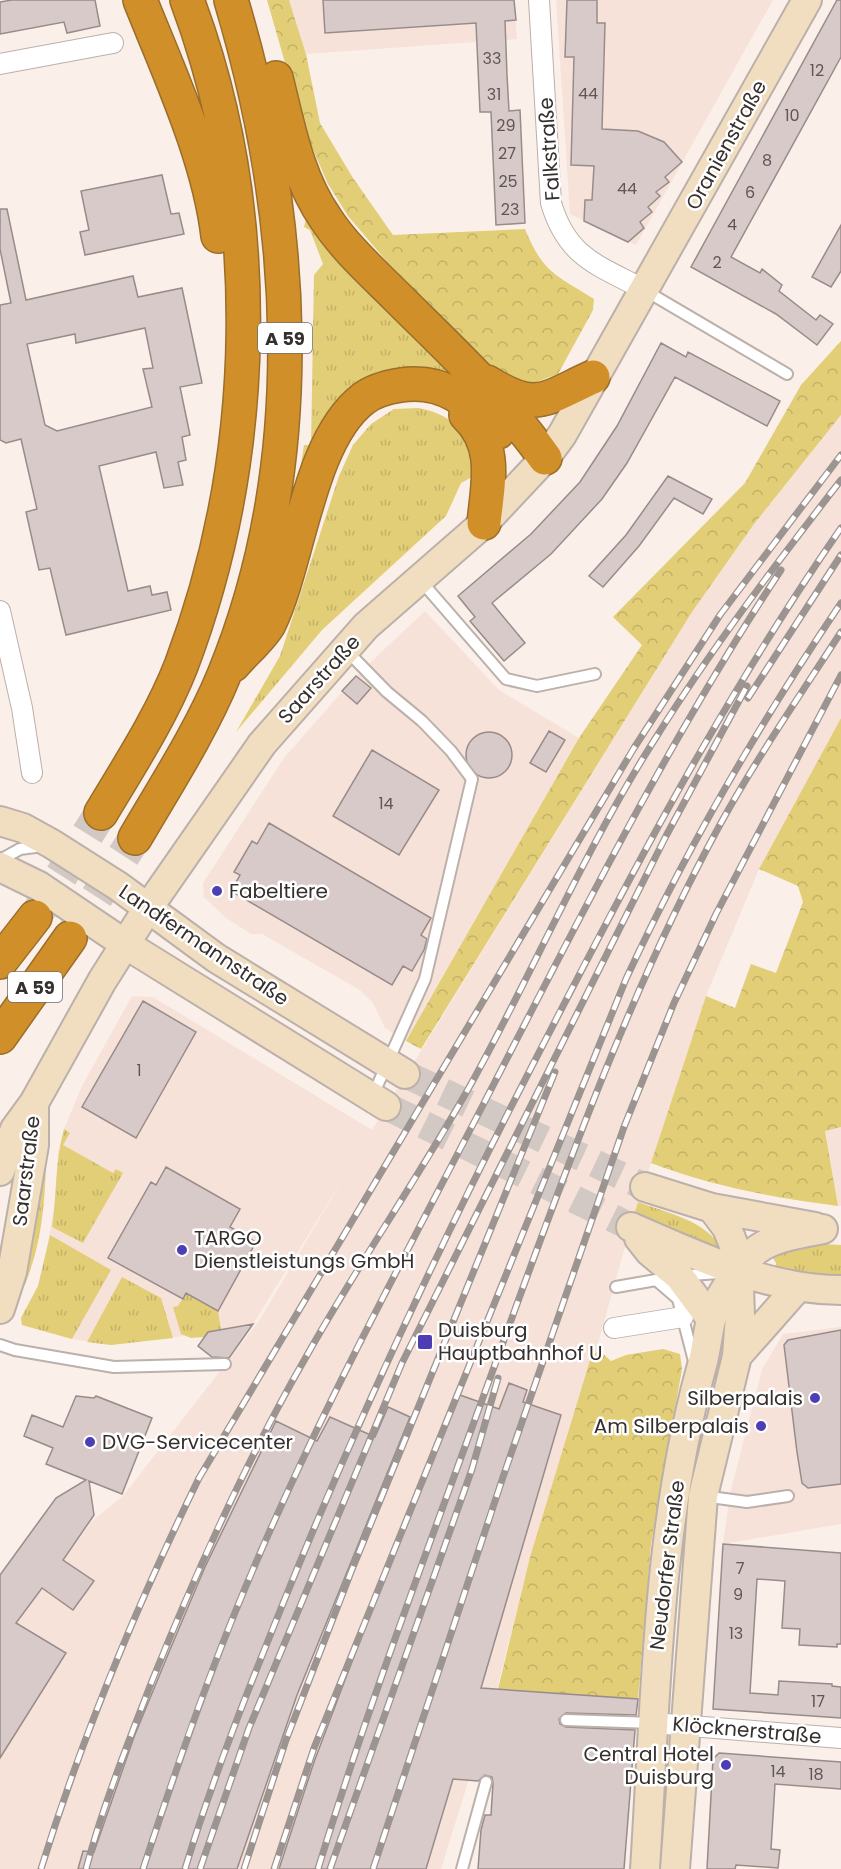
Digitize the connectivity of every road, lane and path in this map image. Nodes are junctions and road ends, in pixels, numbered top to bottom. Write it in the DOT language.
graph roads {
  1 [pos="140,0"];
  2 [pos="187,0"];
  3 [pos="231,0"];
  4 [pos="240,0"];
  5 [pos="539,0"];
  6 [pos="807,0"];
  7 [pos="113,43"];
  8 [pos="0,64"];
  9 [pos="643,289"];
  10 [pos="242,373"];
  11 [pos="473,373"];
  12 [pos="787,374"];
  13 [pos="593,377"];
  14 [pos="415,385"];
  15 [pos="545,458"];
  16 [pos="484,523"];
  17 [pos="419,578"];
  18 [pos="0,611"];
  19 [pos="345,649"];
  20 [pos="595,674"];
  21 [pos="224,675"];
  22 [pos="32,773"];
  23 [pos="101,813"];
  24 [pos="0,821"];
  25 [pos="135,838"];
  26 [pos="52,844"];
  27 [pos="0,860"];
  28 [pos="0,867"];
  29 [pos="148,909"];
  30 [pos="35,917"];
  31 [pos="70,938"];
  32 [pos="125,944"];
  33 [pos="0,962"];
  34 [pos="0,1037"];
  35 [pos="396,1069"];
  36 [pos="379,1102"];
  37 [pos="34,1103"];
  38 [pos="0,1171"];
  39 [pos="645,1187"];
  40 [pos="712,1208"];
  41 [pos="832,1229"];
  42 [pos="739,1272"];
  43 [pos="668,1278"];
  44 [pos="616,1287"];
  45 [pos="798,1287"];
  46 [pos="841,1290"];
  47 [pos="0,1309"];
  48 [pos="697,1318"];
  49 [pos="614,1328"];
  50 [pos="0,1345"];
  51 [pos="737,1356"];
  52 [pos="225,1364"];
  53 [pos="703,1496"];
  54 [pos="788,1496"];
  55 [pos="566,1720"];
  56 [pos="653,1723"];
  57 [pos="685,1725"];
  58 [pos="841,1738"];
  59 [pos="486,1782"];
  60 [pos="462,1869"];
  61 [pos="645,1869"];
  62 [pos="675,1869"];
  1 -- 10 [label="highway"];
  2 -- 10 [label="highway, A 59"];
  3 -- 21 [label="highway, A 59"];
  4 -- 11 [label="highway"];
  5 -- 9 [label="street, Falkstraße"];
  6 -- 9 [label="main road, Oranienstraße"];
  7 -- 8 [label="street"];
  9 -- 12 [label="lane"];
  9 -- 13 [label="main road, Saarstraße"];
  10 -- 23 [label="highway, A 59"];
  11 -- 13 [label="highway"];
  11 -- 15 [label="highway"];
  13 -- 15 [label="main road, Saarstraße"];
  14 -- 15 [label="highway"];
  14 -- 16 [label="highway"];
  14 -- 21 [label="highway"];
  15 -- 16 [label="main road, Saarstraße"];
  16 -- 17 [label="main road, Saarstraße"];
  17 -- 19 [label="main road, Saarstraße"];
  17 -- 20 [label="lane"];
  18 -- 22 [label="street"];
  19 -- 29 [label="main road, Saarstraße"];
  19 -- 35 [label="lane"];
  21 -- 25 [label="highway, A 59"];
  24 -- 26 [label="main road, Landfermannstraße"];
  26 -- 27 [label="lane"];
  26 -- 29 [label="main road, Landfermannstraße"];
  28 -- 32 [label="main road, Landfermannstraße"];
  29 -- 32 [label="main road, Saarstraße"];
  29 -- 35 [label="main road, Landfermannstraße"];
  30 -- 33 [label="highway, A 59"];
  31 -- 34 [label="highway, A 59"];
  32 -- 36 [label="main road, Landfermannstraße"];
  32 -- 37 [label="main road, Saarstraße"];
  35 -- 36 [label="lane"];
  37 -- 38 [label="main road, Saarstraße"];
  37 -- 47 [label="main road, Saarstraße"];
  39 -- 40 [label="main road"];
  40 -- 41 [label="main road"];
  40 -- 42 [label="main road"];
  41 -- 42 [label="main road, Neudorfer Straße"];
  42 -- 43 [label="lane"];
  42 -- 43 [label="main road"];
  42 -- 45 [label="main road"];
  42 -- 48 [label="main road, Neudorfer Straße"];
  42 -- 51 [label="main road, Neudorfer Straße"];
  43 -- 44 [label="lane"];
  43 -- 48 [label="main road"];
  45 -- 46 [label="main road"];
  45 -- 51 [label="main road, Neudorfer Straße"];
  48 -- 49 [label="street"];
  48 -- 56 [label="main road, Neudorfer Straße"];
  50 -- 52 [label="lane"];
  51 -- 53 [label="main road, Neudorfer Straße"];
  53 -- 54 [label="lane"];
  53 -- 57 [label="main road, Neudorfer Straße"];
  55 -- 56 [label="lane"];
  56 -- 57 [label="street, Klöcknerstraße"];
  56 -- 61 [label="main road, Neudorfer Straße"];
  57 -- 58 [label="street, Klöcknerstraße"];
  57 -- 62 [label="main road, Neudorfer Straße"];
  59 -- 60 [label="lane"];
}
